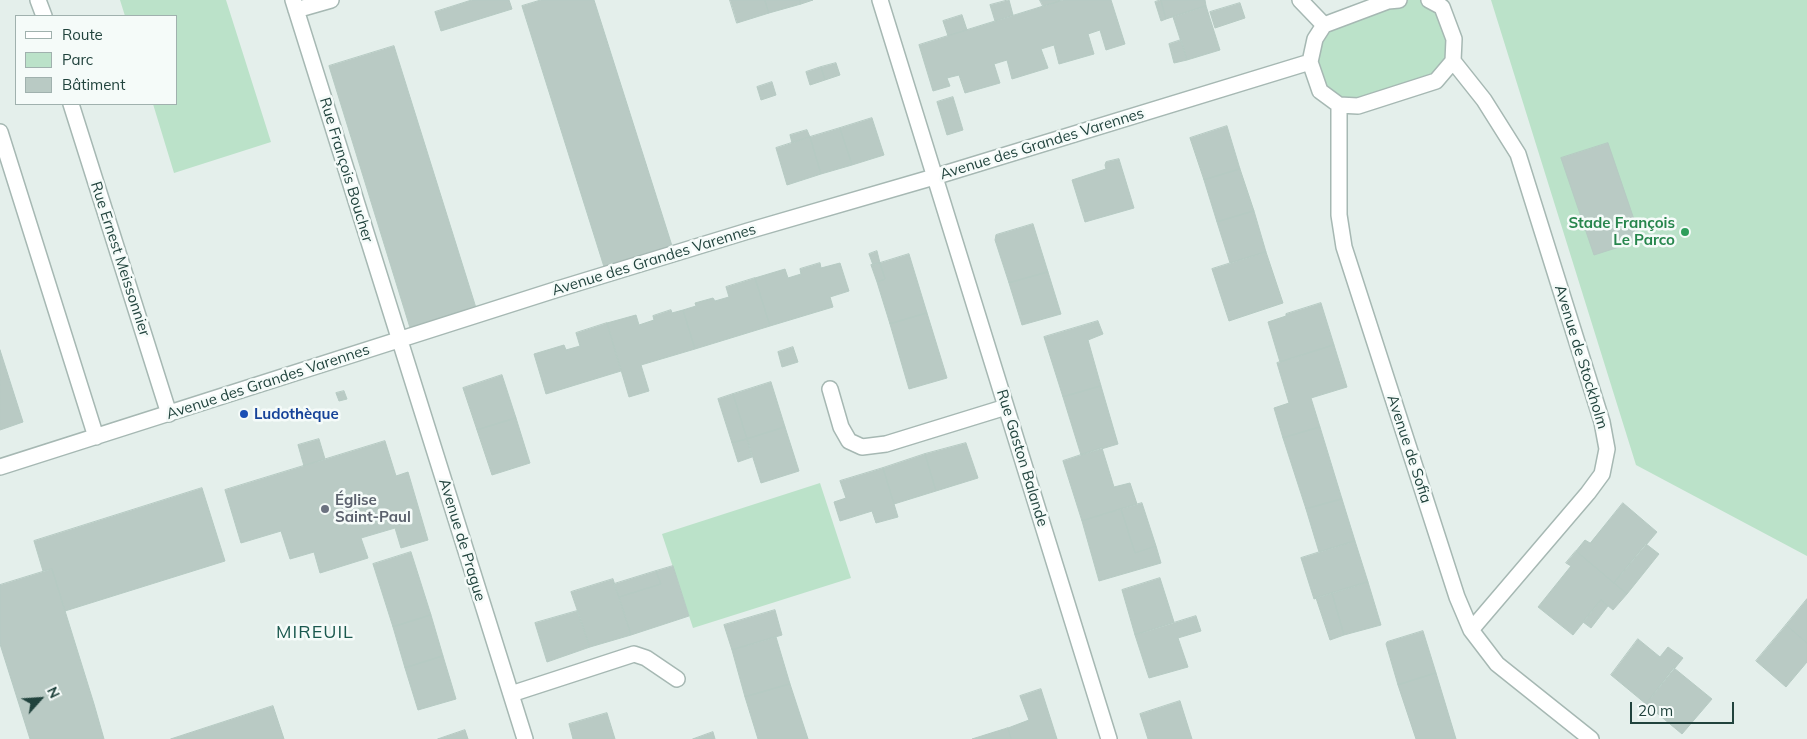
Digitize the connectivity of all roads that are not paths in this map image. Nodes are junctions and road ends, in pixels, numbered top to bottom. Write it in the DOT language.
graph roads {
  1 [pos="38,0"];
  2 [pos="331,0"];
  3 [pos="880,0"];
  4 [pos="1300,0"];
  5 [pos="1392,0"];
  6 [pos="1437,2"];
  7 [pos="295,5"];
  8 [pos="44,15"];
  9 [pos="1324,25"];
  10 [pos="1453,61"];
  11 [pos="1310,62"];
  12 [pos="1339,104"];
  13 [pos="72,105"];
  14 [pos="0,132"];
  15 [pos="934,177"];
  16 [pos="400,340"];
  17 [pos="830,389"];
  18 [pos="1006,407"];
  19 [pos="169,414"];
  20 [pos="96,437"];
  21 [pos="0,467"];
  22 [pos="1471,630"];
  23 [pos="677,679"];
  24 [pos="511,694"];
  25 [pos="525,739"];
  26 [pos="1110,739"];
  27 [pos="1591,739"];
  1 -- 8 [label="street"];
  2 -- 7 [label="street"];
  3 -- 15 [label="street, Rue Gaston Balande"];
  4 -- 9 [label="street"];
  5 -- 9 [label="street"];
  6 -- 10 [label="street"];
  7 -- 16 [label="street, Rue François Boucher"];
  9 -- 11 [label="street"];
  10 -- 12 [label="street"];
  10 -- 22 [label="street, Avenue de Stockholm"];
  11 -- 12 [label="street"];
  11 -- 15 [label="street, Avenue des Grandes Varennes"];
  12 -- 22 [label="street, Avenue de Sofia"];
  13 -- 19 [label="street, Rue Ernest Meissonnier"];
  14 -- 20 [label="street"];
  15 -- 16 [label="street, Avenue des Grandes Varennes"];
  15 -- 18 [label="street, Rue Gaston Balande"];
  16 -- 19 [label="street, Avenue des Grandes Varennes"];
  16 -- 24 [label="street, Avenue de Prague"];
  17 -- 18 [label="street"];
  18 -- 26 [label="street, Rue Gaston Balande"];
  19 -- 20 [label="street, Avenue des Grandes Varennes"];
  20 -- 21 [label="street, Avenue des Grandes Varennes"];
  22 -- 27 [label="street, Avenue de Sofia"];
  23 -- 24 [label="street"];
  24 -- 25 [label="street, Avenue de Prague"];
}
